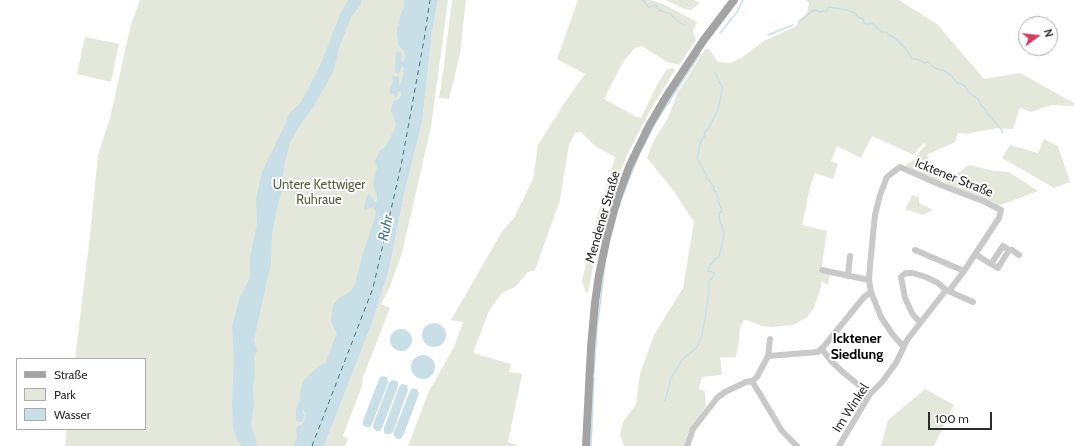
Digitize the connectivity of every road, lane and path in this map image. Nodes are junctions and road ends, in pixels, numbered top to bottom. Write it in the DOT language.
graph roads {
  1 [pos="734,0"];
  2 [pos="1001,210"];
  3 [pos="915,250"];
  4 [pos="975,254"];
  5 [pos="1020,255"];
  6 [pos="850,256"];
  7 [pos="822,270"];
  8 [pos="964,271"];
  9 [pos="848,276"];
  10 [pos="869,280"];
  11 [pos="948,290"];
  12 [pos="871,292"];
  13 [pos="971,299"];
  14 [pos="920,322"];
  15 [pos="770,339"];
  16 [pos="903,346"];
  17 [pos="822,349"];
  18 [pos="768,356"];
  19 [pos="752,381"];
  20 [pos="870,394"];
  21 [pos="586,446"];
  22 [pos="687,446"];
  23 [pos="797,446"];
  24 [pos="839,446"];
  1 -- 21 [label="main road, Mendener Straße"];
  2 -- 4 [label="street, Im Winkel"];
  2 -- 10 [label="street, Icktener Straße"];
  3 -- 8 [label="street"];
  4 -- 5 [label="street"];
  4 -- 8 [label="street, Im Winkel"];
  6 -- 9 [label="street"];
  7 -- 9 [label="street"];
  8 -- 11 [label="street, Im Winkel"];
  9 -- 10 [label="street"];
  10 -- 12 [label="street, Icktener Straße"];
  11 -- 13 [label="street"];
  11 -- 14 [label="street, Im Winkel"];
  11 -- 14 [label="street"];
  12 -- 16 [label="street, Icktener Straße"];
  12 -- 17 [label="street"];
  14 -- 16 [label="street, Im Winkel"];
  15 -- 18 [label="street"];
  16 -- 20 [label="street, Im Winkel"];
  17 -- 18 [label="street"];
  17 -- 20 [label="street"];
  18 -- 19 [label="street"];
  19 -- 22 [label="street"];
  19 -- 23 [label="street"];
  20 -- 24 [label="street, Im Winkel"];
}
